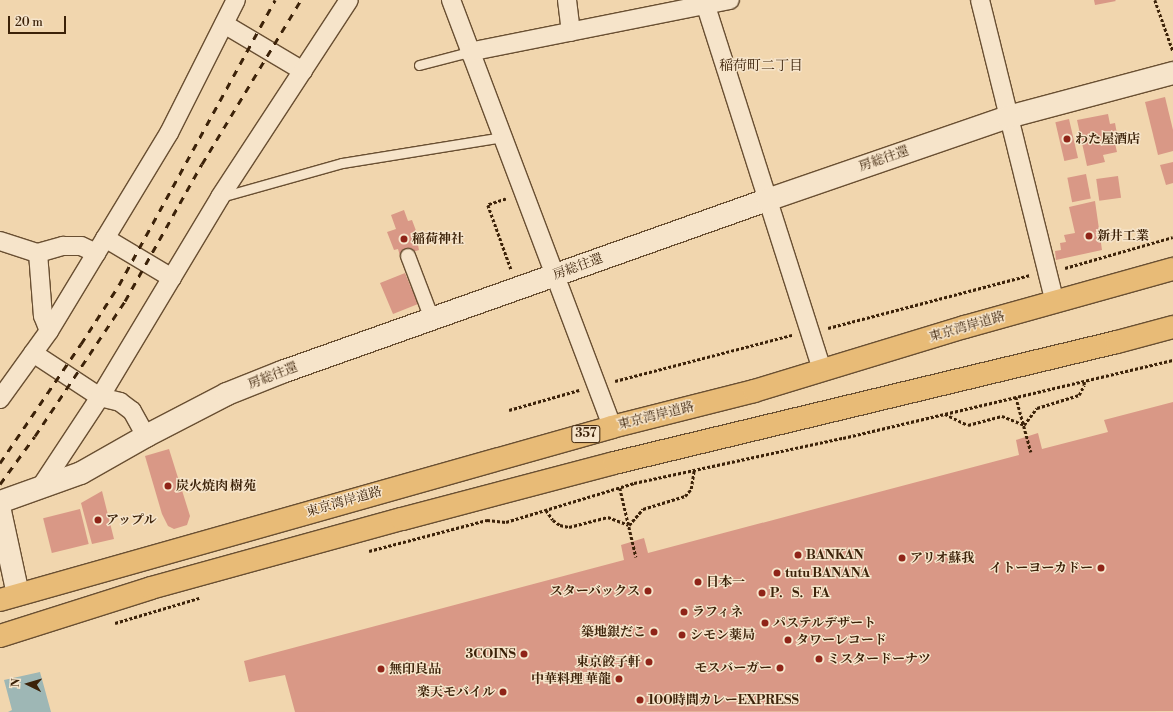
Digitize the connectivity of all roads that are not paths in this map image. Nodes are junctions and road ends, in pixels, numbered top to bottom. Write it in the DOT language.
graph roads {
  1 [pos="236,0"];
  2 [pos="349,0"];
  3 [pos="451,0"];
  4 [pos="567,0"];
  5 [pos="730,0"];
  6 [pos="980,0"];
  7 [pos="704,3"];
  8 [pos="224,24"];
  9 [pos="571,32"];
  10 [pos="469,52"];
  11 [pos="419,65"];
  12 [pos="303,71"];
  13 [pos="1173,73"];
  14 [pos="1008,117"];
  15 [pos="502,137"];
  16 [pos="220,197"];
  17 [pos="767,200"];
  18 [pos="105,238"];
  19 [pos="0,241"];
  20 [pos="38,253"];
  21 [pos="96,253"];
  22 [pos="408,256"];
  23 [pos="1173,269"];
  24 [pos="555,276"];
  25 [pos="172,278"];
  26 [pos="1055,302"];
  27 [pos="432,319"];
  28 [pos="1173,327"];
  29 [pos="49,331"];
  30 [pos="33,353"];
  31 [pos="822,370"];
  32 [pos="100,396"];
  33 [pos="0,400"];
  34 [pos="612,427"];
  35 [pos="146,436"];
  36 [pos="40,488"];
  37 [pos="0,502"];
  38 [pos="0,511"];
  39 [pos="9,597"];
  40 [pos="0,636"];
  1 -- 8 [label="street"];
  2 -- 12 [label="street"];
  3 -- 10 [label="street"];
  4 -- 9 [label="street"];
  5 -- 7 [label="street"];
  6 -- 14 [label="street"];
  7 -- 9 [label="street"];
  7 -- 17 [label="street"];
  8 -- 12 [label="street"];
  8 -- 18 [label="street"];
  9 -- 10 [label="street"];
  10 -- 11 [label="lane"];
  10 -- 15 [label="street"];
  12 -- 16 [label="street"];
  13 -- 14 [label="street, 房総往還"];
  14 -- 17 [label="street, 房総往還"];
  14 -- 26 [label="street"];
  15 -- 16 [label="lane"];
  15 -- 24 [label="street"];
  16 -- 25 [label="street"];
  17 -- 24 [label="street, 房総往還"];
  17 -- 31 [label="street"];
  18 -- 21 [label="street"];
  18 -- 25 [label="street"];
  19 -- 20 [label="street"];
  20 -- 21 [label="street"];
  20 -- 29 [label="street"];
  21 -- 29 [label="street"];
  22 -- 27 [label="street"];
  23 -- 26 [label="highway, 東京湾岸道路 / 357"];
  24 -- 27 [label="street, 房総往還"];
  24 -- 34 [label="street"];
  25 -- 32 [label="street"];
  26 -- 31 [label="highway, 東京湾岸道路 / 357"];
  27 -- 35 [label="street, 房総往還"];
  28 -- 40 [label="highway"];
  29 -- 30 [label="street"];
  30 -- 32 [label="street"];
  30 -- 33 [label="street"];
  31 -- 34 [label="highway, 東京湾岸道路 / 357"];
  32 -- 35 [label="street"];
  32 -- 36 [label="street"];
  34 -- 39 [label="highway, 東京湾岸道路 / 357"];
  35 -- 36 [label="street, 房総往還"];
  36 -- 37 [label="street, 房総往還"];
  38 -- 39 [label="street"];
}
